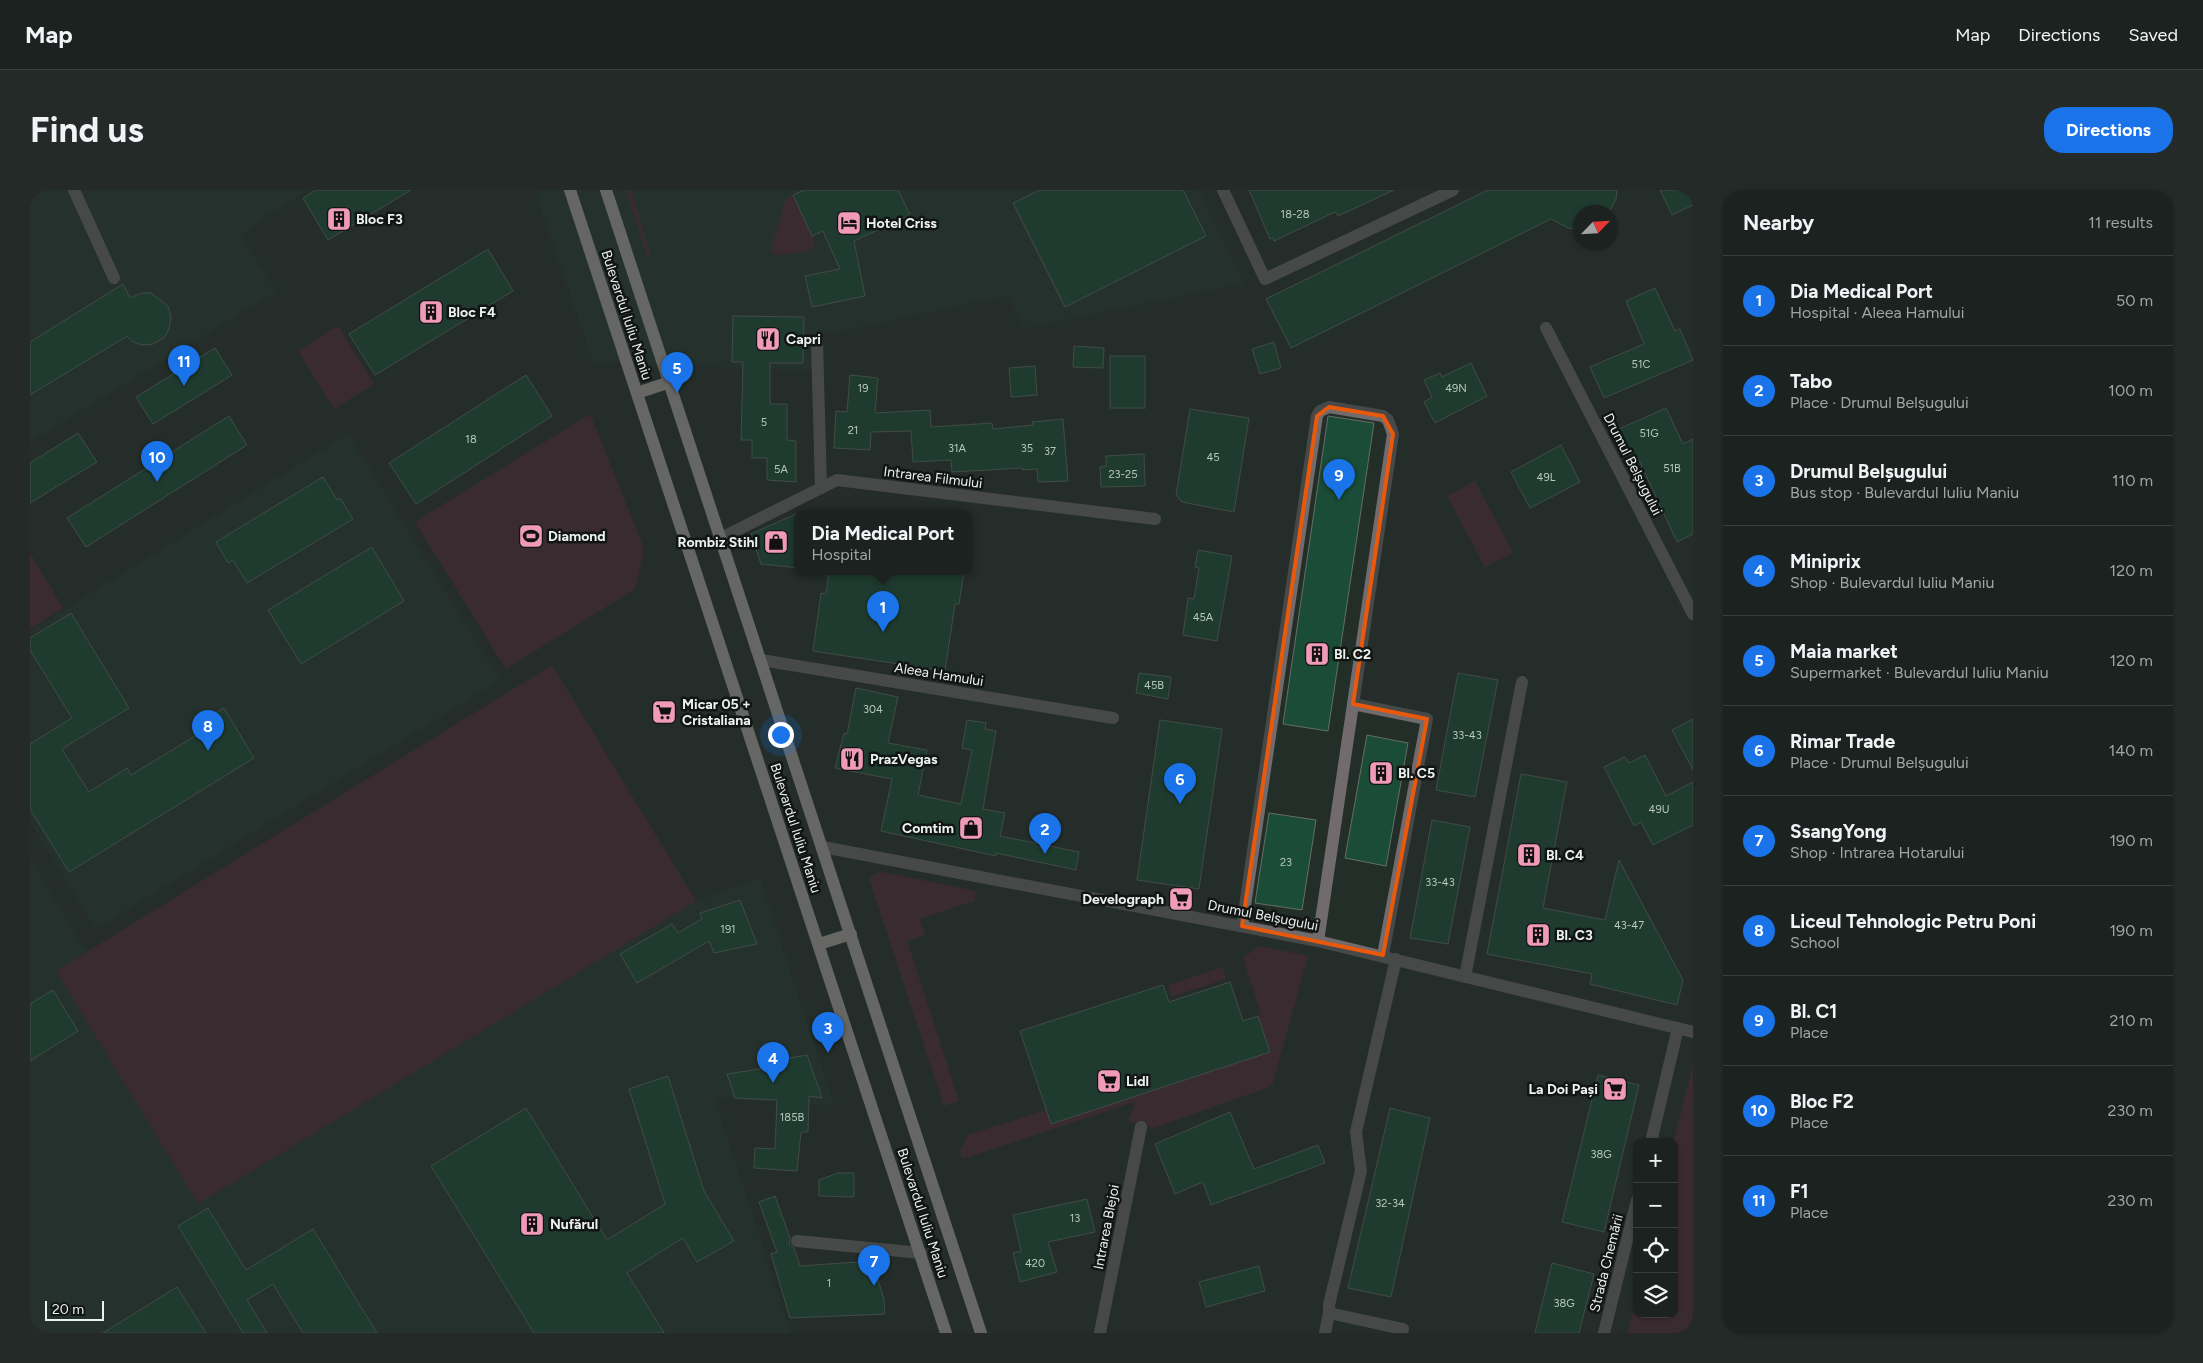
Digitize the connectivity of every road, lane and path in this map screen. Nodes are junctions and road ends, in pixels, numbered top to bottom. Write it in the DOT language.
graph roads {
  1 [pos="74,190"];
  2 [pos="570,190"];
  3 [pos="606,190"];
  4 [pos="1222,190"];
  5 [pos="1453,190"];
  6 [pos="1427,196"];
  7 [pos="114,278"];
  8 [pos="1546,328"];
  9 [pos="817,341"];
  10 [pos="670,382"];
  11 [pos="637,394"];
  12 [pos="821,488"];
  13 [pos="1155,519"];
  14 [pos="721,538"];
  15 [pos="1693,614"];
  16 [pos="761,660"];
  17 [pos="1522,682"];
  18 [pos="1353,704"];
  19 [pos="1113,718"];
  20 [pos="823,847"];
  21 [pos="1242,926"];
  22 [pos="851,934"];
  23 [pos="1318,941"];
  24 [pos="819,944"];
  25 [pos="1383,955"];
  26 [pos="1396,959"];
  27 [pos="1465,976"];
  28 [pos="1678,1028"];
  29 [pos="1693,1032"];
  30 [pos="1140,1127"];
  31 [pos="1652,1138"];
  32 [pos="1633,1216"];
  33 [pos="797,1241"];
  34 [pos="921,1253"];
  35 [pos="1329,1313"];
  36 [pos="946,1333"];
  37 [pos="981,1333"];
  38 [pos="1100,1333"];
  39 [pos="1325,1333"];
  40 [pos="1402,1333"];
  41 [pos="1604,1333"];
  1 -- 7 [label="street"];
  2 -- 11 [label="main road, Bulevardul Iuliu Maniu"];
  3 -- 10 [label="main road, Bulevardul Iuliu Maniu"];
  4 -- 6 [label="street"];
  5 -- 6 [label="street"];
  8 -- 15 [label="street, Drumul Belșugului"];
  9 -- 12 [label="street"];
  10 -- 11 [label="main road"];
  10 -- 14 [label="main road, Bulevardul Iuliu Maniu"];
  11 -- 24 [label="main road, Bulevardul Iuliu Maniu"];
  12 -- 13 [label="street, Intrarea Filmului"];
  12 -- 14 [label="street, Intrarea Filmului"];
  14 -- 16 [label="main road, Bulevardul Iuliu Maniu"];
  16 -- 19 [label="street, Aleea Hamului"];
  16 -- 20 [label="main road, Bulevardul Iuliu Maniu"];
  17 -- 27 [label="street"];
  18 -- 21 [label="street"];
  18 -- 23 [label="street"];
  18 -- 25 [label="street"];
  20 -- 21 [label="street, Drumul Belșugului"];
  20 -- 22 [label="main road, Bulevardul Iuliu Maniu"];
  21 -- 23 [label="street, Drumul Belșugului"];
  22 -- 24 [label="main road"];
  22 -- 37 [label="main road, Bulevardul Iuliu Maniu"];
  23 -- 25 [label="street, Drumul Belșugului"];
  24 -- 34 [label="main road, Bulevardul Iuliu Maniu"];
  25 -- 26 [label="street, Drumul Belșugului"];
  26 -- 27 [label="street, Drumul Belșugului"];
  26 -- 35 [label="street"];
  27 -- 28 [label="street, Drumul Belșugului"];
  28 -- 29 [label="street, Drumul Belșugului"];
  28 -- 31 [label="street"];
  30 -- 38 [label="street, Intrarea Blejoi"];
  32 -- 41 [label="street, Strada Chemării"];
  33 -- 34 [label="street"];
  34 -- 36 [label="main road, Bulevardul Iuliu Maniu"];
  35 -- 39 [label="street"];
  35 -- 40 [label="street"];
}
